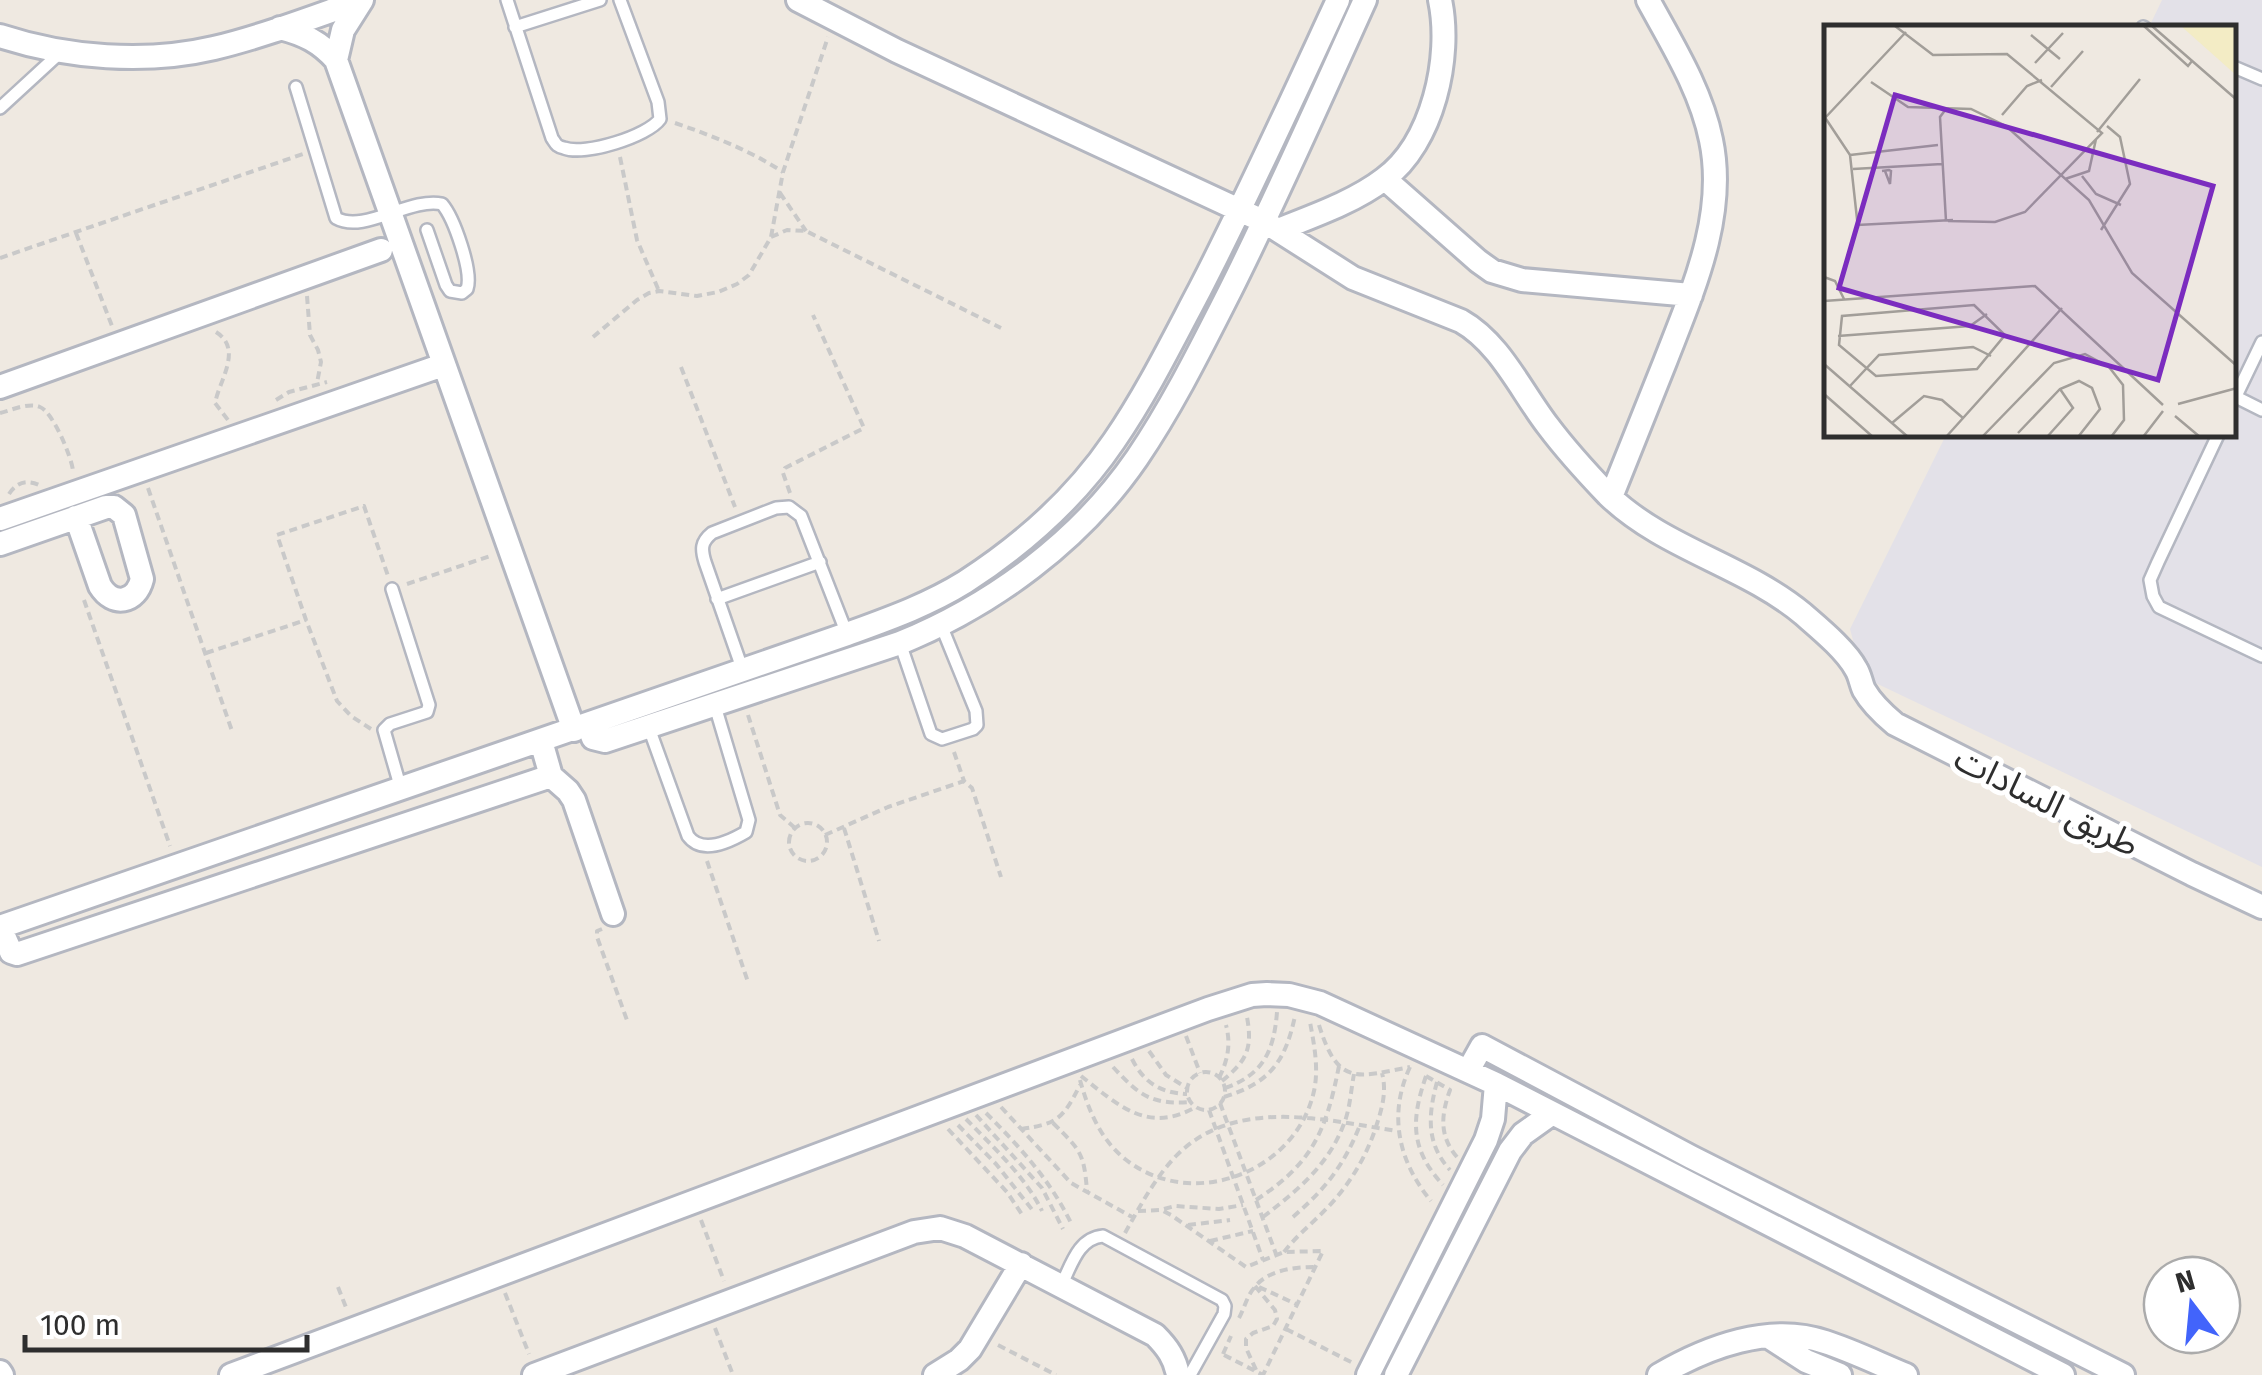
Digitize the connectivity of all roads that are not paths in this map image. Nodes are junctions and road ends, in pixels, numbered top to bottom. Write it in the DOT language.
graph roads {
  1 [pos="362,0"];
  2 [pos="507,0"];
  3 [pos="600,0"];
  4 [pos="620,0"];
  5 [pos="798,0"];
  6 [pos="1338,0"];
  7 [pos="1364,0"];
  8 [pos="1440,0"];
  9 [pos="1648,0"];
  10 [pos="515,27"];
  11 [pos="280,28"];
  12 [pos="0,36"];
  13 [pos="62,51"];
  14 [pos="336,60"];
  15 [pos="2237,68"];
  16 [pos="2262,79"];
  17 [pos="296,87"];
  18 [pos="0,108"];
  19 [pos="1384,179"];
  20 [pos="392,212"];
  21 [pos="1240,212"];
  22 [pos="1271,226"];
  23 [pos="427,230"];
  24 [pos="381,250"];
  25 [pos="1691,295"];
  26 [pos="2262,342"];
  27 [pos="443,366"];
  28 [pos="0,388"];
  29 [pos="2237,395"];
  30 [pos="2237,400"];
  31 [pos="2262,410"];
  32 [pos="2217,438"];
  33 [pos="1612,498"];
  34 [pos="6,516"];
  35 [pos="76,518"];
  36 [pos="0,544"];
  37 [pos="820,562"];
  38 [pos="392,589"];
  39 [pos="717,599"];
  40 [pos="941,625"];
  41 [pos="847,634"];
  42 [pos="900,643"];
  43 [pos="2262,656"];
  44 [pos="743,671"];
  45 [pos="715,706"];
  46 [pos="581,728"];
  47 [pos="649,728"];
  48 [pos="541,741"];
  49 [pos="551,776"];
  50 [pos="401,789"];
  51 [pos="2262,907"];
  52 [pos="610,920"];
  53 [pos="0,927"];
  54 [pos="1468,1071"];
  55 [pos="1496,1084"];
  56 [pos="1550,1114"];
  57 [pos="1486,1140"];
  58 [pos="1510,1151"];
  59 [pos="1021,1264"];
  60 [pos="1061,1286"];
  61 [pos="1769,1337"];
  62 [pos="1369,1373"];
  63 [pos="535,1374"];
  64 [pos="231,1375"];
  65 [pos="935,1375"];
  66 [pos="1178,1375"];
  67 [pos="1190,1375"];
  68 [pos="1396,1375"];
  69 [pos="1659,1375"];
  70 [pos="1840,1375"];
  71 [pos="1906,1375"];
  72 [pos="2062,1375"];
  73 [pos="2124,1375"];
  1 -- 11 [label="street"];
  1 -- 14 [label="street"];
  2 -- 10 [label="lane"];
  3 -- 10 [label="lane"];
  4 -- 10 [label="lane"];
  5 -- 21 [label="street, طريق السادات"];
  6 -- 21 [label="street"];
  7 -- 22 [label="street"];
  8 -- 19 [label="street"];
  9 -- 25 [label="street"];
  11 -- 13 [label="street"];
  11 -- 14 [label="street"];
  12 -- 13 [label="street"];
  13 -- 18 [label="lane"];
  14 -- 20 [label="street"];
  15 -- 16 [label="lane"];
  17 -- 20 [label="lane"];
  19 -- 22 [label="street"];
  19 -- 25 [label="street"];
  20 -- 23 [label="lane"];
  20 -- 27 [label="street"];
  21 -- 22 [label="street, طريق السادات"];
  21 -- 41 [label="street"];
  22 -- 33 [label="street, طريق السادات"];
  22 -- 40 [label="street"];
  24 -- 28 [label="street"];
  25 -- 33 [label="street"];
  26 -- 29 [label="lane"];
  27 -- 34 [label="street"];
  27 -- 46 [label="street"];
  30 -- 31 [label="lane"];
  32 -- 43 [label="lane"];
  33 -- 51 [label="street, طريق السادات"];
  35 -- 36 [label="street"];
  37 -- 39 [label="lane"];
  37 -- 39 [label="lane"];
  37 -- 41 [label="lane"];
  38 -- 50 [label="lane"];
  39 -- 44 [label="lane"];
  40 -- 42 [label="street"];
  40 -- 42 [label="lane"];
  41 -- 44 [label="street"];
  42 -- 45 [label="street"];
  44 -- 46 [label="street"];
  45 -- 47 [label="street"];
  45 -- 47 [label="lane"];
  46 -- 47 [label="street"];
  46 -- 48 [label="street"];
  48 -- 49 [label="street"];
  48 -- 50 [label="street"];
  49 -- 52 [label="street"];
  49 -- 53 [label="street"];
  50 -- 53 [label="street"];
  54 -- 55 [label="street"];
  54 -- 64 [label="street"];
  54 -- 73 [label="street"];
  55 -- 56 [label="street"];
  55 -- 57 [label="street"];
  56 -- 58 [label="street"];
  56 -- 72 [label="street"];
  57 -- 58 [label="street"];
  57 -- 62 [label="street"];
  58 -- 68 [label="street"];
  59 -- 60 [label="street"];
  59 -- 63 [label="street"];
  59 -- 65 [label="street"];
  60 -- 66 [label="street"];
  60 -- 67 [label="lane"];
  61 -- 69 [label="street"];
  61 -- 70 [label="street"];
  61 -- 71 [label="street"];
}
